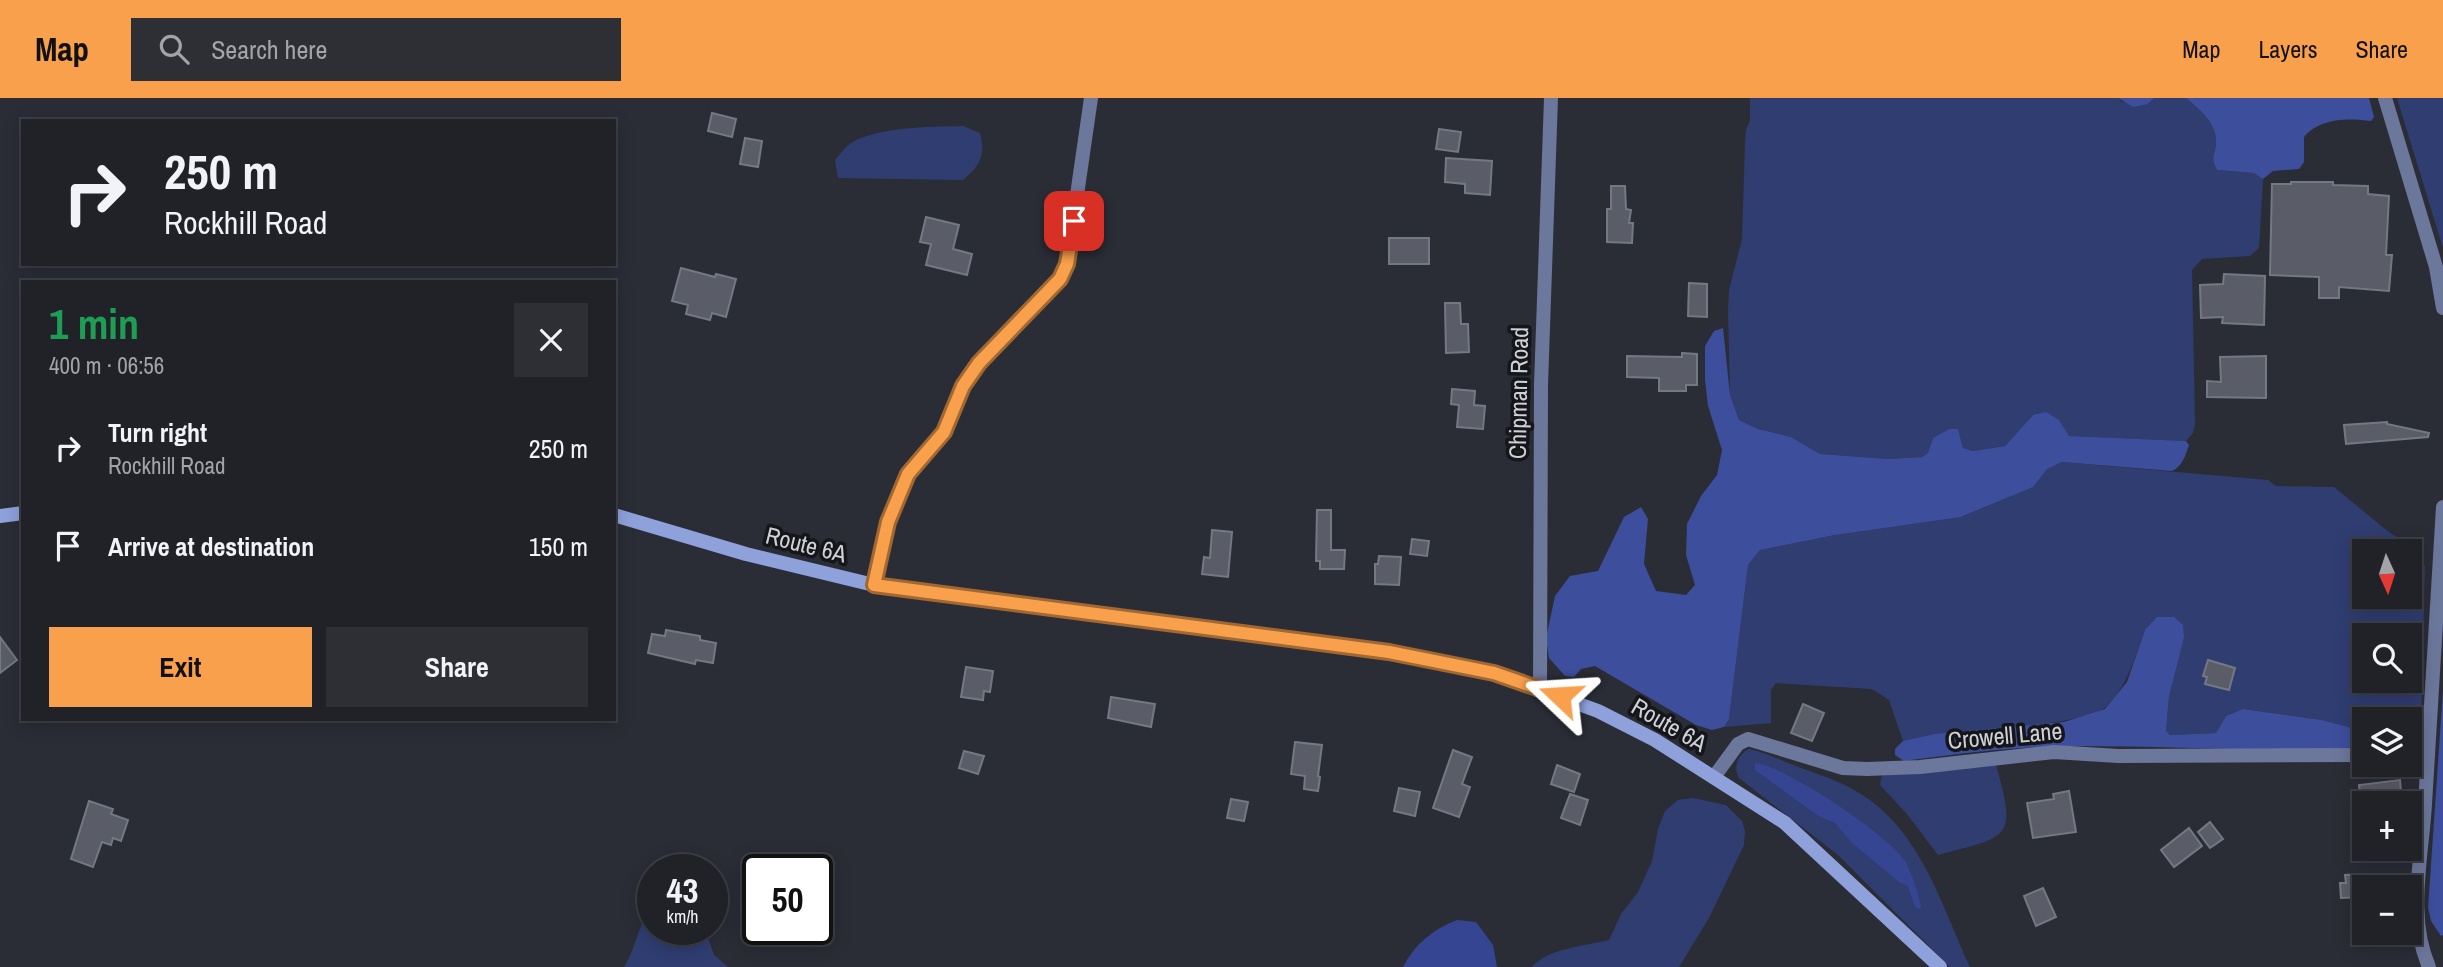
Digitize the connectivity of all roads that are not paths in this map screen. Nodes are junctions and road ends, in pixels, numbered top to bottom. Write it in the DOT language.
graph roads {
  1 [pos="1091,98"];
  2 [pos="1551,98"];
  3 [pos="2385,98"];
  4 [pos="2443,308"];
  5 [pos="2443,507"];
  6 [pos="21,513"];
  7 [pos="0,516"];
  8 [pos="616,517"];
  9 [pos="874,585"];
  10 [pos="1540,689"];
  11 [pos="2352,755"];
  12 [pos="2422,755"];
  13 [pos="2428,755"];
  14 [pos="1713,777"];
  15 [pos="1940,967"];
  16 [pos="2429,967"];
  1 -- 9 [label="street"];
  2 -- 10 [label="street, Chipman Road"];
  3 -- 4 [label="street"];
  5 -- 13 [label="street"];
  6 -- 7 [label="main road"];
  8 -- 9 [label="main road, Route 6A"];
  9 -- 10 [label="main road, Route 6A"];
  10 -- 14 [label="main road, Route 6A"];
  11 -- 14 [label="street, Crowell Lane"];
  12 -- 13 [label="street"];
  13 -- 16 [label="street"];
  14 -- 15 [label="main road, Route 6A"];
}
